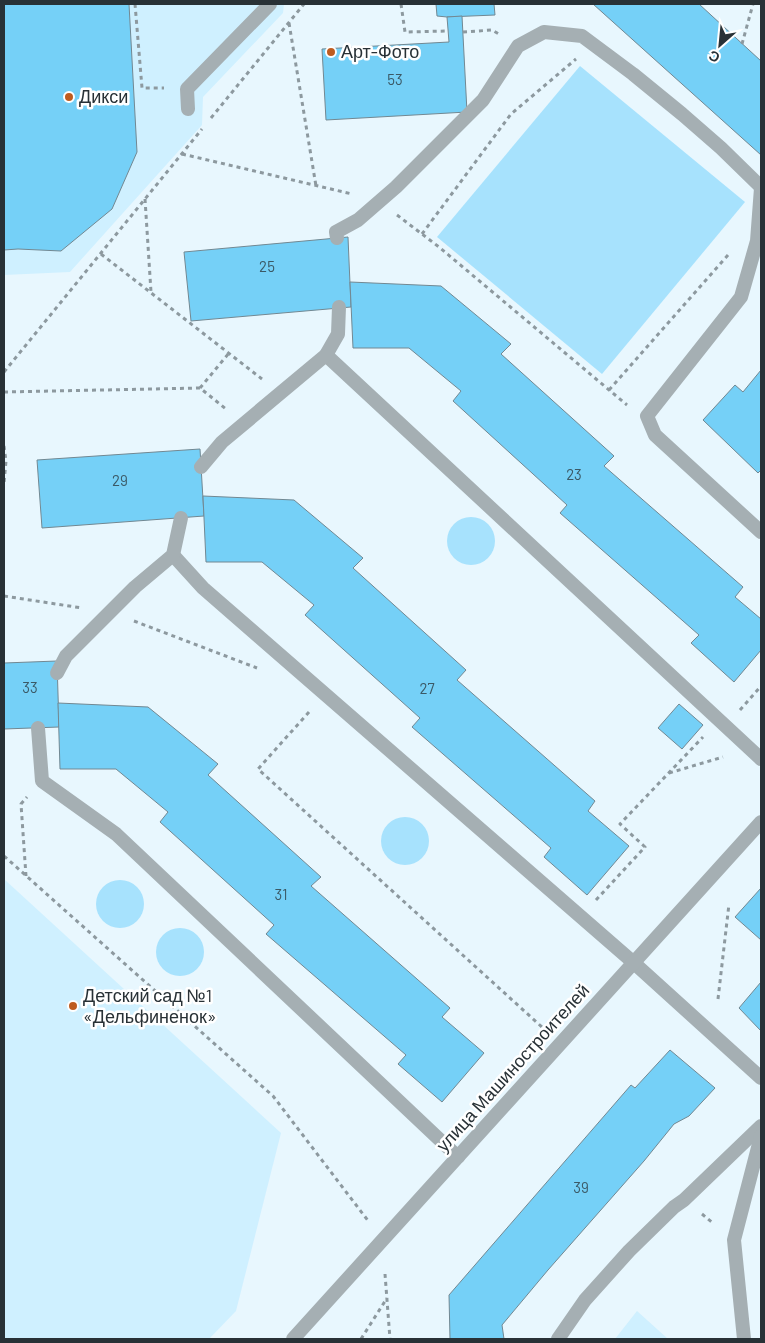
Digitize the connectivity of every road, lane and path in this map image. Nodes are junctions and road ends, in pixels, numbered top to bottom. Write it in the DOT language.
graph roads {
  1 [pos="135,4"];
  2 [pos="270,4"];
  3 [pos="304,4"];
  4 [pos="401,4"];
  5 [pos="753,4"];
  6 [pos="289,23"];
  7 [pos="449,31"];
  8 [pos="463,32"];
  9 [pos="742,44"];
  10 [pos="518,46"];
  11 [pos="578,57"];
  12 [pos="187,89"];
  13 [pos="188,109"];
  14 [pos="209,120"];
  15 [pos="203,128"];
  16 [pos="182,154"];
  17 [pos="316,186"];
  18 [pos="761,187"];
  19 [pos="145,199"];
  20 [pos="379,201"];
  21 [pos="422,234"];
  22 [pos="337,238"];
  23 [pos="732,251"];
  24 [pos="101,254"];
  25 [pos="151,293"];
  26 [pos="339,308"];
  27 [pos="229,354"];
  28 [pos="326,355"];
  29 [pos="4,372"];
  30 [pos="200,388"];
  31 [pos="609,390"];
  32 [pos="4,392"];
  33 [pos="280,393"];
  34 [pos="244,423"];
  35 [pos="651,425"];
  36 [pos="4,446"];
  37 [pos="201,467"];
  38 [pos="4,483"];
  39 [pos="181,518"];
  40 [pos="761,532"];
  41 [pos="173,555"];
  42 [pos="4,596"];
  43 [pos="110,612"];
  44 [pos="259,669"];
  45 [pos="57,673"];
  46 [pos="761,686"];
  47 [pos="324,694"];
  48 [pos="722,723"];
  49 [pos="38,728"];
  50 [pos="750,749"];
  51 [pos="761,759"];
  52 [pos="669,773"];
  53 [pos="42,781"];
  54 [pos="761,822"];
  55 [pos="4,856"];
  56 [pos="26,876"];
  57 [pos="728,904"];
  58 [pos="581,916"];
  59 [pos="634,963"];
  60 [pos="718,999"];
  61 [pos="561,1044"];
  62 [pos="761,1078"];
  63 [pos="761,1126"];
  64 [pos="761,1136"];
  65 [pos="458,1157"];
  66 [pos="684,1200"];
  67 [pos="383,1240"];
  68 [pos="734,1240"];
  69 [pos="387,1298"];
  70 [pos="293,1339"];
  71 [pos="360,1339"];
  72 [pos="390,1339"];
  73 [pos="558,1339"];
  74 [pos="744,1339"];
  1 -- 12 [label="path"];
  2 -- 12 [label="lane"];
  3 -- 6 [label="path"];
  4 -- 7 [label="path"];
  5 -- 9 [label="path"];
  6 -- 14 [label="path"];
  6 -- 17 [label="path"];
  8 -- 10 [label="path"];
  10 -- 18 [label="lane"];
  10 -- 20 [label="lane"];
  11 -- 21 [label="path"];
  12 -- 13 [label="lane"];
  15 -- 16 [label="path"];
  16 -- 17 [label="path"];
  16 -- 19 [label="path"];
  17 -- 20 [label="path"];
  18 -- 35 [label="lane"];
  19 -- 24 [label="path"];
  19 -- 25 [label="path"];
  20 -- 21 [label="path"];
  20 -- 22 [label="lane"];
  21 -- 31 [label="path"];
  23 -- 31 [label="path"];
  24 -- 25 [label="path"];
  24 -- 29 [label="path"];
  25 -- 27 [label="path"];
  26 -- 28 [label="lane"];
  27 -- 30 [label="path"];
  27 -- 33 [label="path"];
  28 -- 33 [label="lane"];
  28 -- 48 [label="lane"];
  30 -- 32 [label="path"];
  30 -- 34 [label="path"];
  31 -- 35 [label="path"];
  33 -- 34 [label="lane"];
  34 -- 37 [label="lane"];
  35 -- 40 [label="lane"];
  36 -- 38 [label="path"];
  39 -- 41 [label="lane"];
  41 -- 43 [label="lane"];
  41 -- 47 [label="lane"];
  42 -- 43 [label="path"];
  43 -- 44 [label="path"];
  43 -- 45 [label="lane"];
  46 -- 48 [label="path"];
  47 -- 58 [label="lane"];
  47 -- 61 [label="path"];
  48 -- 50 [label="lane"];
  48 -- 52 [label="path"];
  49 -- 53 [label="lane"];
  50 -- 51 [label="lane"];
  50 -- 52 [label="path"];
  52 -- 58 [label="path"];
  53 -- 56 [label="path"];
  53 -- 65 [label="lane"];
  54 -- 59 [label="lane, улица Машиностроителей"];
  55 -- 56 [label="path"];
  56 -- 67 [label="path"];
  57 -- 60 [label="path"];
  58 -- 59 [label="lane"];
  59 -- 61 [label="lane, улица Машиностроителей"];
  59 -- 62 [label="lane"];
  61 -- 65 [label="lane, улица Машиностроителей"];
  63 -- 66 [label="lane"];
  64 -- 68 [label="lane"];
  65 -- 67 [label="lane, улица Машиностроителей"];
  66 -- 68 [label="path"];
  66 -- 73 [label="lane"];
  67 -- 69 [label="path"];
  67 -- 70 [label="lane, улица Машиностроителей"];
  68 -- 74 [label="lane"];
  69 -- 71 [label="path"];
  69 -- 72 [label="path"];
}
